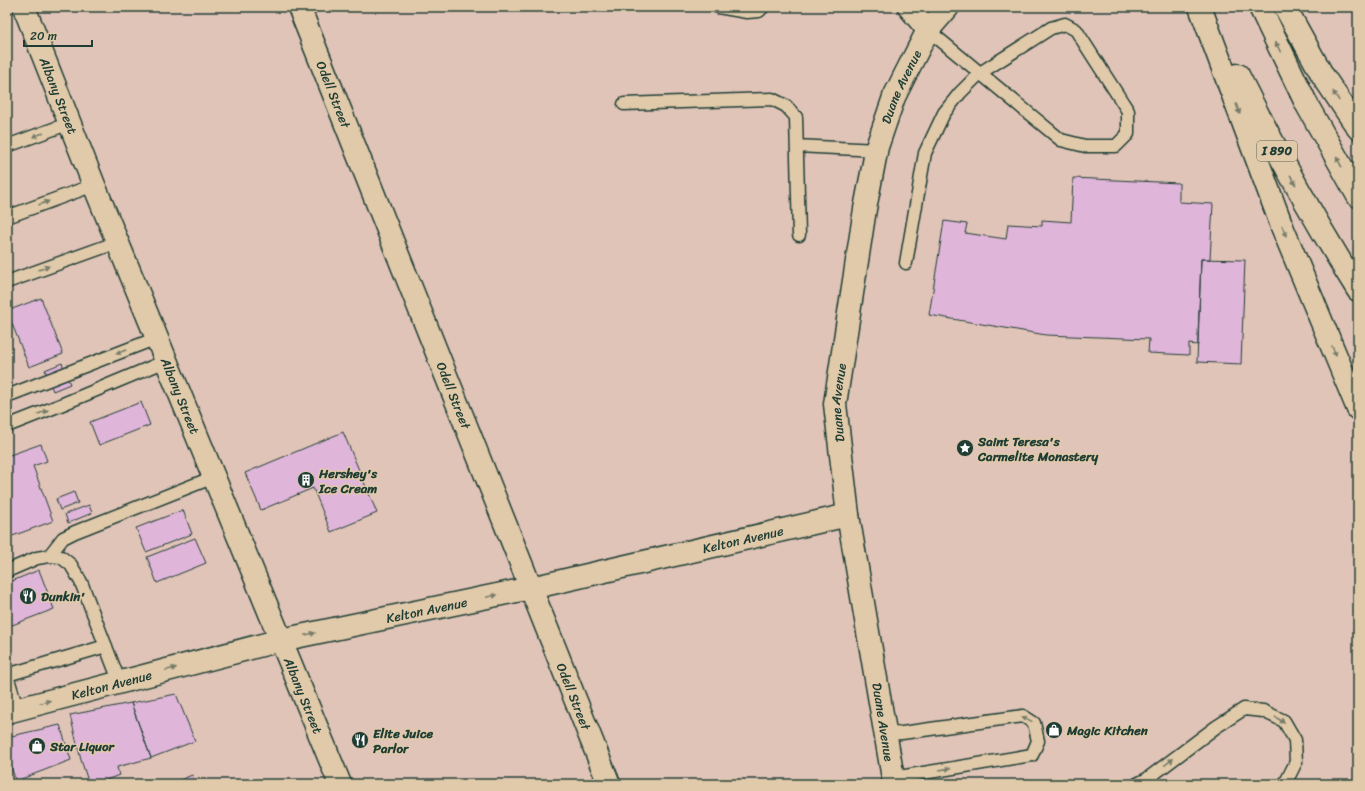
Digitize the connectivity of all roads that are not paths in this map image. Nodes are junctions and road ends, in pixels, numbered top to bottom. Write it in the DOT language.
graph roads {
  1 [pos="24,7"];
  2 [pos="299,7"];
  3 [pos="718,7"];
  4 [pos="763,7"];
  5 [pos="909,7"];
  6 [pos="948,7"];
  7 [pos="1200,7"];
  8 [pos="1207,7"];
  9 [pos="1260,7"];
  10 [pos="1285,7"];
  11 [pos="928,30"];
  12 [pos="980,73"];
  13 [pos="624,104"];
  14 [pos="70,124"];
  15 [pos="1358,128"];
  16 [pos="7,146"];
  17 [pos="796,146"];
  18 [pos="877,150"];
  19 [pos="94,185"];
  20 [pos="1358,196"];
  21 [pos="7,217"];
  22 [pos="800,235"];
  23 [pos="118,242"];
  24 [pos="906,263"];
  25 [pos="7,282"];
  26 [pos="1358,290"];
  27 [pos="157,338"];
  28 [pos="166,361"];
  29 [pos="7,396"];
  30 [pos="1358,409"];
  31 [pos="7,426"];
  32 [pos="214,477"];
  33 [pos="848,515"];
  34 [pos="49,556"];
  35 [pos="7,571"];
  36 [pos="531,588"];
  37 [pos="281,640"];
  38 [pos="106,646"];
  39 [pos="7,675"];
  40 [pos="120,683"];
  41 [pos="12,711"];
  42 [pos="885,734"];
  43 [pos="893,781"];
  44 [pos="340,784"];
  45 [pos="609,784"];
  46 [pos="1137,784"];
  47 [pos="1284,784"];
  1 -- 14 [label="main road, Albany Street"];
  2 -- 36 [label="main road, Odell Street"];
  3 -- 4 [label="lane"];
  5 -- 11 [label="main road"];
  6 -- 11 [label="main road, Duane Avenue"];
  7 -- 30 [label="main road, one-way"];
  8 -- 26 [label="main road, I 890, one-way"];
  20 -- 9 [label="main road, one-way"];
  15 -- 10 [label="main road, one-way"];
  11 -- 12 [label="lane"];
  11 -- 18 [label="main road, Duane Avenue"];
  12 -- 12 [label="lane"];
  12 -- 24 [label="lane"];
  13 -- 17 [label="lane"];
  14 -- 16 [label="lane, one-way"];
  14 -- 19 [label="main road, Albany Street"];
  17 -- 18 [label="lane"];
  17 -- 22 [label="lane"];
  18 -- 33 [label="main road, Duane Avenue"];
  21 -- 19 [label="lane, one-way"];
  19 -- 23 [label="main road, Albany Street"];
  25 -- 23 [label="lane, one-way"];
  23 -- 27 [label="main road, Albany Street"];
  27 -- 28 [label="main road, Albany Street"];
  27 -- 29 [label="lane, one-way"];
  31 -- 28 [label="lane, one-way"];
  28 -- 32 [label="main road, Albany Street"];
  32 -- 34 [label="lane"];
  32 -- 37 [label="main road, Albany Street"];
  33 -- 36 [label="main road, Kelton Avenue"];
  33 -- 42 [label="main road, Duane Avenue"];
  34 -- 35 [label="lane"];
  34 -- 38 [label="lane"];
  37 -- 36 [label="main road, Kelton Avenue, one-way"];
  36 -- 45 [label="main road, Odell Street"];
  40 -- 37 [label="main road, Kelton Avenue, one-way"];
  37 -- 44 [label="main road, Albany Street"];
  38 -- 39 [label="lane"];
  38 -- 40 [label="lane"];
  39 -- 41 [label="lane"];
  41 -- 40 [label="main road, Kelton Avenue, one-way"];
  42 -- 43 [label="main road, Duane Avenue"];
  43 -- 42 [label="lane, one-way"];
  46 -- 47 [label="lane, one-way"];
}
